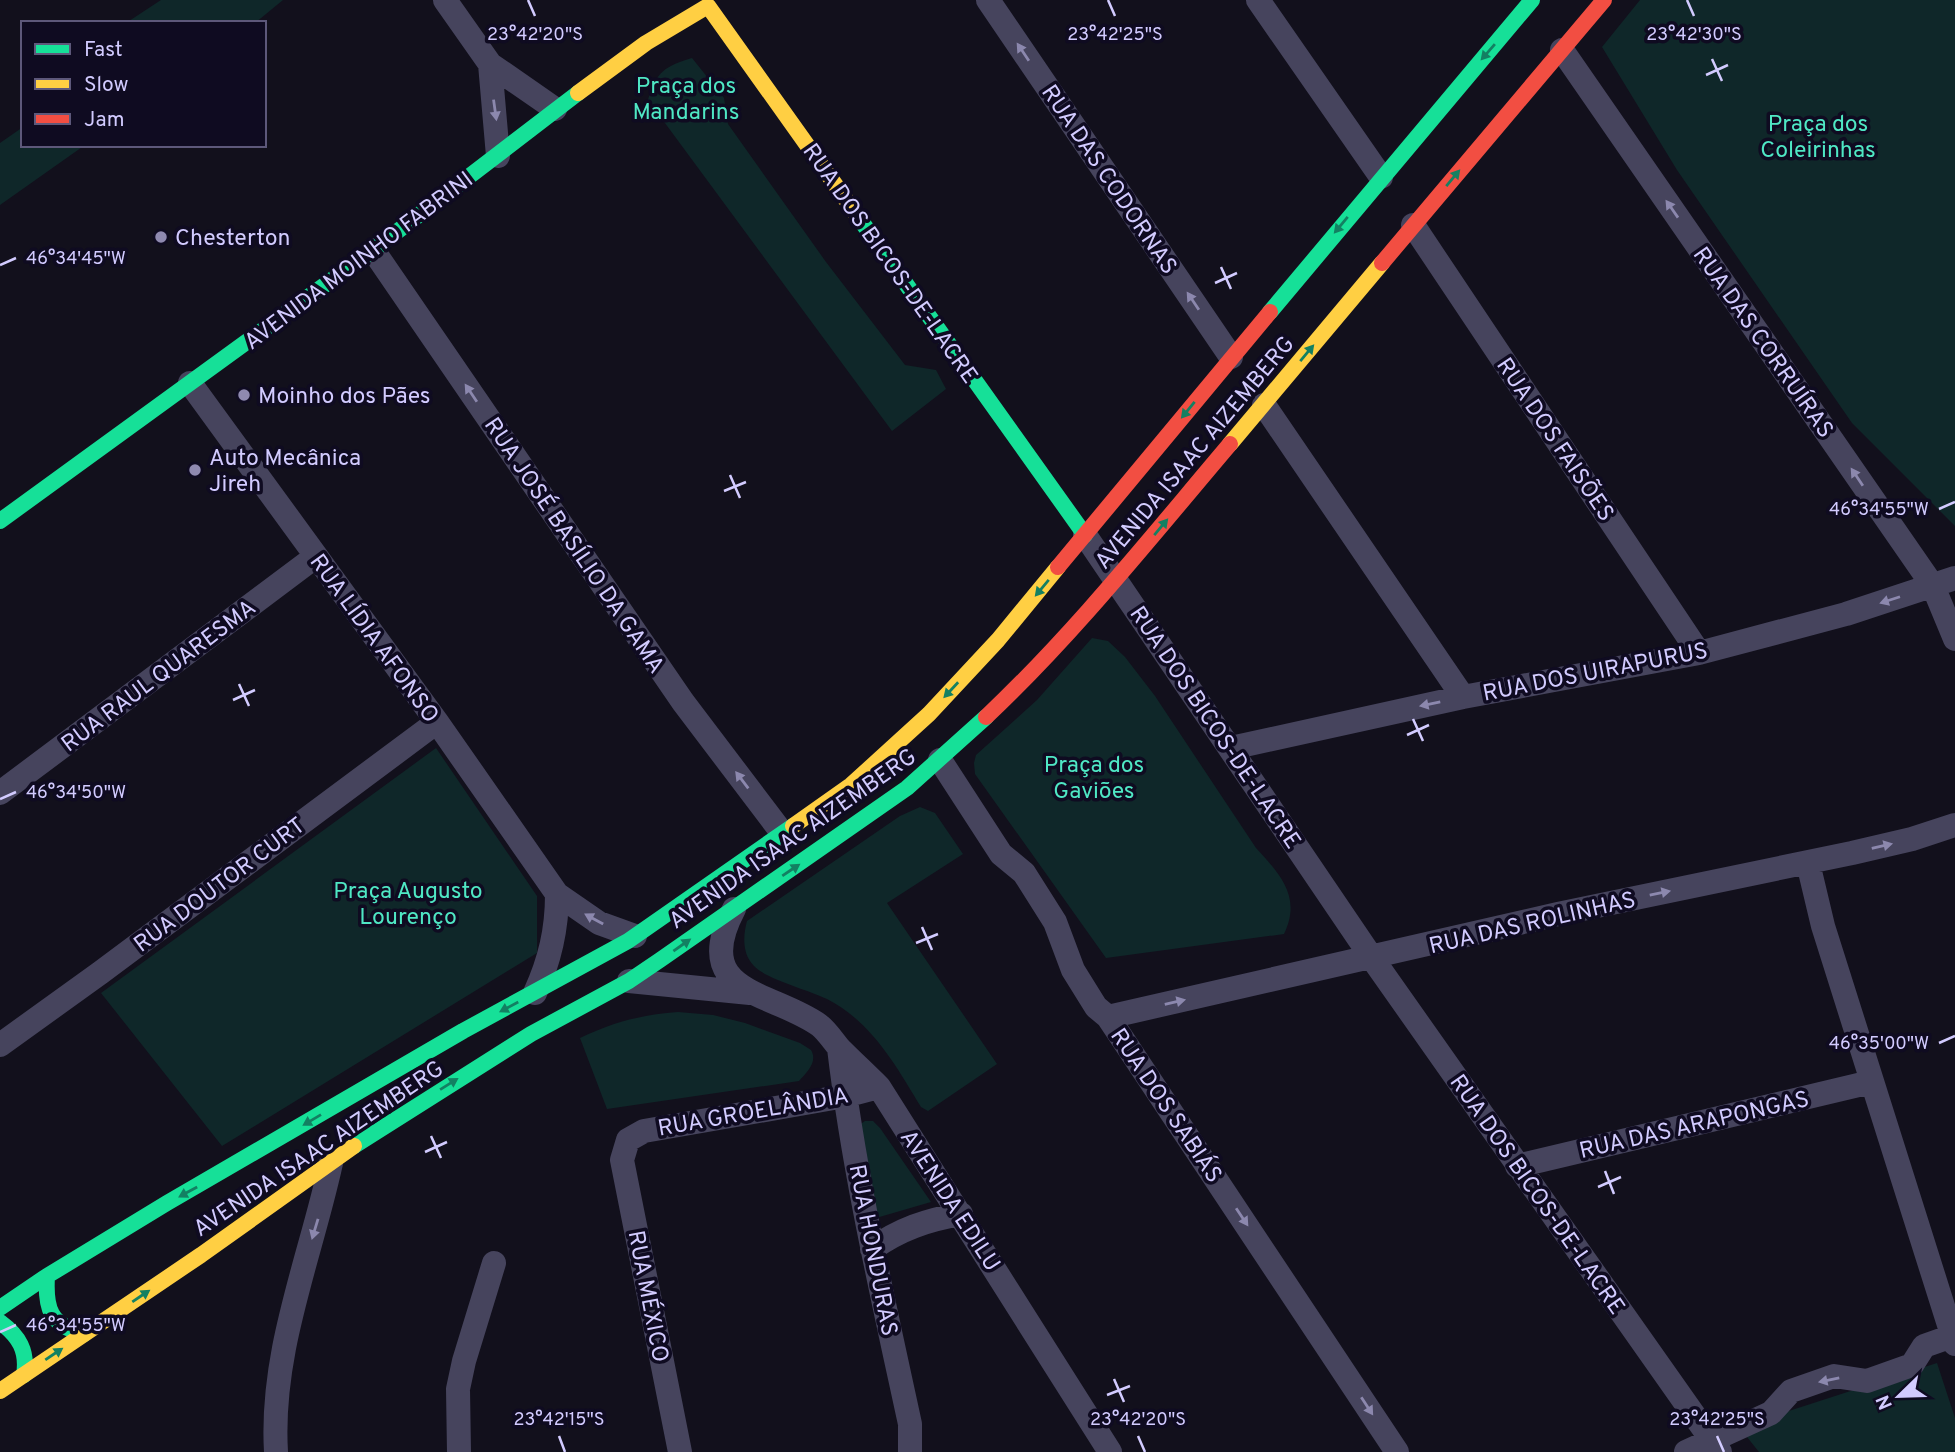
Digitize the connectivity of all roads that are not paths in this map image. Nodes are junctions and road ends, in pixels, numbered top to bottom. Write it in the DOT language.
graph roads {
  1 [pos="445,0"];
  2 [pos="988,0"];
  3 [pos="1258,0"];
  4 [pos="1604,0"];
  5 [pos="710,2"];
  6 [pos="1529,2"];
  7 [pos="1562,50"];
  8 [pos="489,64"];
  9 [pos="555,109"];
  10 [pos="498,156"];
  11 [pos="1381,177"];
  12 [pos="1413,225"];
  13 [pos="373,250"];
  14 [pos="1231,357"];
  15 [pos="190,383"];
  16 [pos="1264,405"];
  17 [pos="0,521"];
  18 [pos="1085,535"];
  19 [pos="315,557"];
  20 [pos="1116,579"];
  21 [pos="1944,582"];
  22 [pos="1955,639"];
  23 [pos="998,640"];
  24 [pos="1014,642"];
  25 [pos="1699,653"];
  26 [pos="1026,655"];
  27 [pos="1026,679"];
  28 [pos="1463,697"];
  29 [pos="437,722"];
  30 [pos="1231,748"];
  31 [pos="940,760"];
  32 [pos="0,793"];
  33 [pos="1955,825"];
  34 [pos="783,834"];
  35 [pos="1808,863"];
  36 [pos="558,894"];
  37 [pos="734,908"];
  38 [pos="635,936"];
  39 [pos="1372,958"];
  40 [pos="629,981"];
  41 [pos="535,993"];
  42 [pos="750,993"];
  43 [pos="1108,1017"];
  44 [pos="0,1045"];
  45 [pos="839,1048"];
  46 [pos="1871,1082"];
  47 [pos="879,1087"];
  48 [pos="845,1096"];
  49 [pos="628,1140"];
  50 [pos="331,1163"];
  51 [pos="1517,1166"];
  52 [pos="961,1214"];
  53 [pos="872,1249"];
  54 [pos="494,1263"];
  55 [pos="47,1276"];
  56 [pos="0,1308"];
  57 [pos="0,1322"];
  58 [pos="84,1334"];
  59 [pos="1954,1338"];
  60 [pos="24,1375"];
  61 [pos="0,1391"];
  62 [pos="1715,1446"];
  63 [pos="276,1452"];
  64 [pos="459,1452"];
  65 [pos="680,1452"];
  66 [pos="910,1452"];
  67 [pos="1111,1452"];
  68 [pos="1397,1452"];
  69 [pos="1686,1452"];
  1 -- 8 [label="street"];
  14 -- 2 [label="street, RUA DAS CODORNAS, one-way"];
  3 -- 11 [label="street"];
  4 -- 7 [label="street, AVENIDA ISAAC AIZEMBERG"];
  5 -- 9 [label="street, AVENIDA MOINHO FABRINI"];
  5 -- 18 [label="street, RUA DOS BICOS-DE-LACRE"];
  6 -- 11 [label="street, AVENIDA ISAAC AIZEMBERG, one-way"];
  12 -- 7 [label="street, AVENIDA ISAAC AIZEMBERG, one-way"];
  21 -- 7 [label="street, RUA DAS CORRUÍRAS, one-way"];
  8 -- 9 [label="street"];
  8 -- 10 [label="street, one-way"];
  9 -- 10 [label="street, AVENIDA MOINHO FABRINI"];
  10 -- 13 [label="street, AVENIDA MOINHO FABRINI"];
  11 -- 14 [label="street, AVENIDA ISAAC AIZEMBERG, one-way"];
  16 -- 12 [label="street, AVENIDA ISAAC AIZEMBERG, one-way"];
  12 -- 25 [label="street, RUA DOS FAISÕES"];
  13 -- 15 [label="street, AVENIDA MOINHO FABRINI"];
  34 -- 13 [label="street, RUA JOSÉ BASÍLIO DA GAMA, one-way"];
  14 -- 18 [label="street, AVENIDA ISAAC AIZEMBERG, one-way"];
  15 -- 17 [label="street, AVENIDA MOINHO FABRINI"];
  15 -- 19 [label="street, RUA LÍDIA AFONSO"];
  20 -- 16 [label="street, AVENIDA ISAAC AIZEMBERG, one-way"];
  16 -- 28 [label="street"];
  18 -- 20 [label="street, RUA DOS BICOS-DE-LACRE"];
  18 -- 23 [label="street, AVENIDA ISAAC AIZEMBERG, one-way"];
  19 -- 29 [label="street, RUA LÍDIA AFONSO"];
  19 -- 32 [label="street, RUA RAUL QUARESMA"];
  20 -- 27 [label="street, AVENIDA ISAAC AIZEMBERG"];
  20 -- 30 [label="street, RUA DOS BICOS-DE-LACRE"];
  21 -- 22 [label="street, RUA DAS CORRUÍRAS"];
  21 -- 25 [label="street, RUA DOS UIRAPURUS, one-way"];
  23 -- 24 [label="street"];
  23 -- 34 [label="street, AVENIDA ISAAC AIZEMBERG, one-way"];
  25 -- 28 [label="street, RUA DOS UIRAPURUS"];
  26 -- 27 [label="street"];
  27 -- 31 [label="street, AVENIDA ISAAC AIZEMBERG"];
  28 -- 30 [label="street, RUA DOS UIRAPURUS, one-way"];
  29 -- 36 [label="street, RUA LÍDIA AFONSO"];
  29 -- 44 [label="street, RUA DOUTOR CURT"];
  30 -- 39 [label="street, RUA DOS BICOS-DE-LACRE"];
  37 -- 31 [label="street, AVENIDA ISAAC AIZEMBERG, one-way"];
  31 -- 43 [label="street, RUA DOS SABIÁS"];
  35 -- 33 [label="street, RUA DAS ROLINHAS, one-way"];
  34 -- 38 [label="street, AVENIDA ISAAC AIZEMBERG"];
  39 -- 35 [label="street, RUA DAS ROLINHAS, one-way"];
  35 -- 46 [label="street"];
  38 -- 36 [label="street, RUA LÍDIA AFONSO, one-way"];
  36 -- 41 [label="street"];
  40 -- 37 [label="street, AVENIDA ISAAC AIZEMBERG, one-way"];
  37 -- 42 [label="street, AVENIDA EDILU"];
  38 -- 41 [label="street, AVENIDA ISAAC AIZEMBERG"];
  43 -- 39 [label="street, RUA DAS ROLINHAS, one-way"];
  39 -- 51 [label="street, RUA DOS BICOS-DE-LACRE"];
  40 -- 42 [label="street, AVENIDA EDILU"];
  50 -- 40 [label="street, AVENIDA ISAAC AIZEMBERG, one-way"];
  41 -- 55 [label="street, AVENIDA ISAAC AIZEMBERG, one-way"];
  42 -- 45 [label="street, AVENIDA EDILU"];
  43 -- 68 [label="street, RUA DOS SABIÁS, one-way"];
  45 -- 47 [label="street, AVENIDA EDILU"];
  45 -- 48 [label="street, RUA HONDURAS"];
  46 -- 51 [label="street, RUA DAS ARAPONGAS"];
  46 -- 59 [label="street"];
  47 -- 48 [label="street, RUA GROELÂNDIA"];
  47 -- 52 [label="street, AVENIDA EDILU"];
  48 -- 49 [label="street, RUA GROELÂNDIA"];
  48 -- 53 [label="street, RUA HONDURAS"];
  49 -- 65 [label="street, RUA MÉXICO"];
  58 -- 50 [label="street, AVENIDA ISAAC AIZEMBERG, one-way"];
  50 -- 63 [label="street, one-way"];
  51 -- 62 [label="street, RUA DOS BICOS-DE-LACRE"];
  52 -- 53 [label="street"];
  52 -- 67 [label="street, AVENIDA EDILU"];
  53 -- 66 [label="street, RUA HONDURAS"];
  54 -- 64 [label="street"];
  55 -- 56 [label="street, AVENIDA ISAAC AIZEMBERG"];
  55 -- 58 [label="street"];
  57 -- 60 [label="street"];
  60 -- 58 [label="street, AVENIDA ISAAC AIZEMBERG, one-way"];
  59 -- 62 [label="street, one-way"];
  60 -- 61 [label="street, AVENIDA ISAAC AIZEMBERG"];
  62 -- 69 [label="street"];
}
